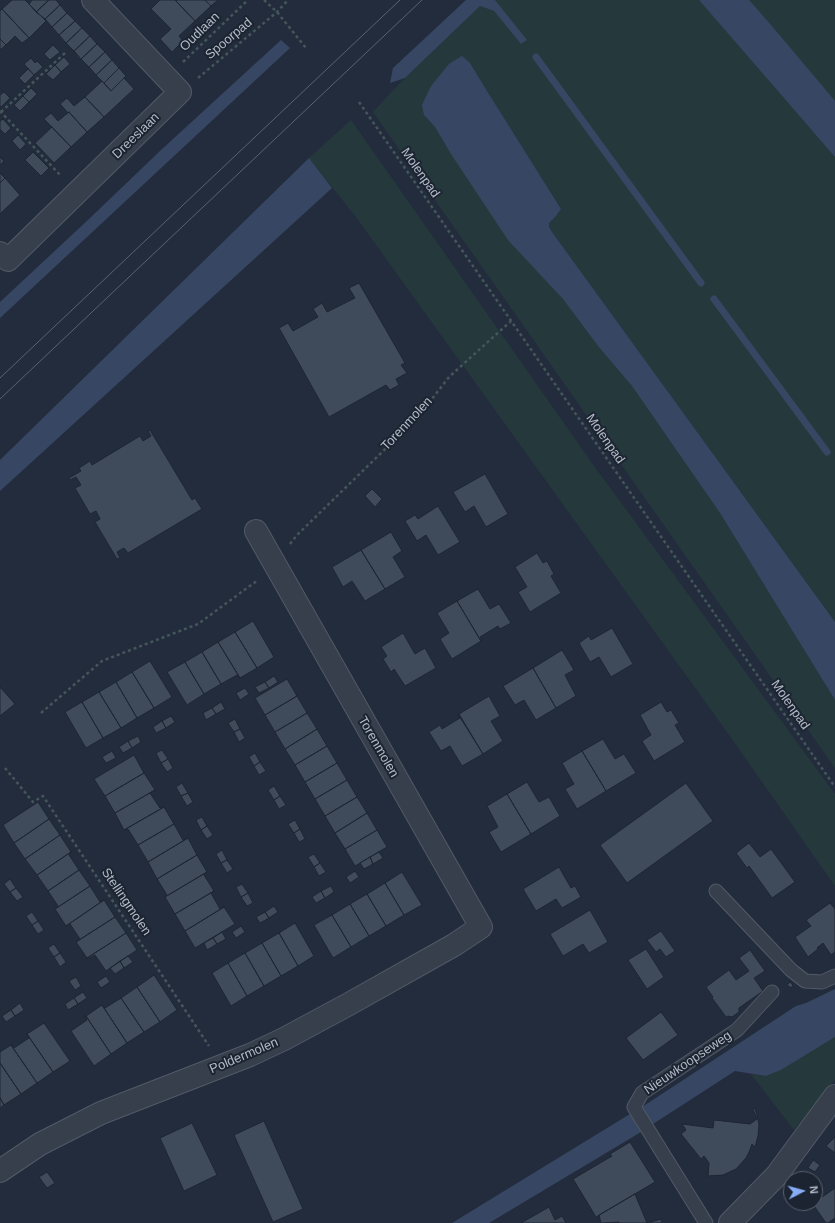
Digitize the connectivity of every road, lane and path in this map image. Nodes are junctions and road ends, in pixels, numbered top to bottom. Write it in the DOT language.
graph roads {
  1 [pos="93,0"];
  2 [pos="248,0"];
  3 [pos="264,0"];
  4 [pos="288,0"];
  5 [pos="277,12"];
  6 [pos="306,48"];
  7 [pos="65,53"];
  8 [pos="173,85"];
  9 [pos="359,102"];
  10 [pos="1,111"];
  11 [pos="76,193"];
  12 [pos="0,253"];
  13 [pos="511,321"];
  14 [pos="256,531"];
  15 [pos="276,567"];
  16 [pos="41,713"];
  17 [pos="6,768"];
  18 [pos="835,787"];
  19 [pos="716,891"];
  20 [pos="480,927"];
  21 [pos="835,976"];
  22 [pos="772,992"];
  23 [pos="222,1067"];
  24 [pos="835,1096"];
  25 [pos="0,1171"];
  26 [pos="706,1223"];
  27 [pos="730,1223"];
  1 -- 8 [label="street"];
  2 -- 8 [label="path, Oudlaan"];
  3 -- 5 [label="path"];
  4 -- 5 [label="path, Spoorpad"];
  5 -- 6 [label="path"];
  5 -- 8 [label="path, Spoorpad"];
  7 -- 10 [label="path"];
  8 -- 11 [label="street, Dreeslaan"];
  9 -- 13 [label="path, Molenpad"];
  10 -- 11 [label="path"];
  11 -- 12 [label="street, Dreeslaan"];
  13 -- 15 [label="path, Torenmolen"];
  13 -- 18 [label="path, Molenpad"];
  14 -- 15 [label="street, Torenmolen"];
  15 -- 16 [label="path, Torenmolen"];
  15 -- 20 [label="street, Torenmolen"];
  17 -- 23 [label="path, Stellingmolen"];
  19 -- 21 [label="lane"];
  20 -- 23 [label="street, Poldermolen"];
  22 -- 26 [label="lane, Nieuwkoopseweg"];
  23 -- 25 [label="street, Poldermolen"];
  24 -- 27 [label="street"];
}
